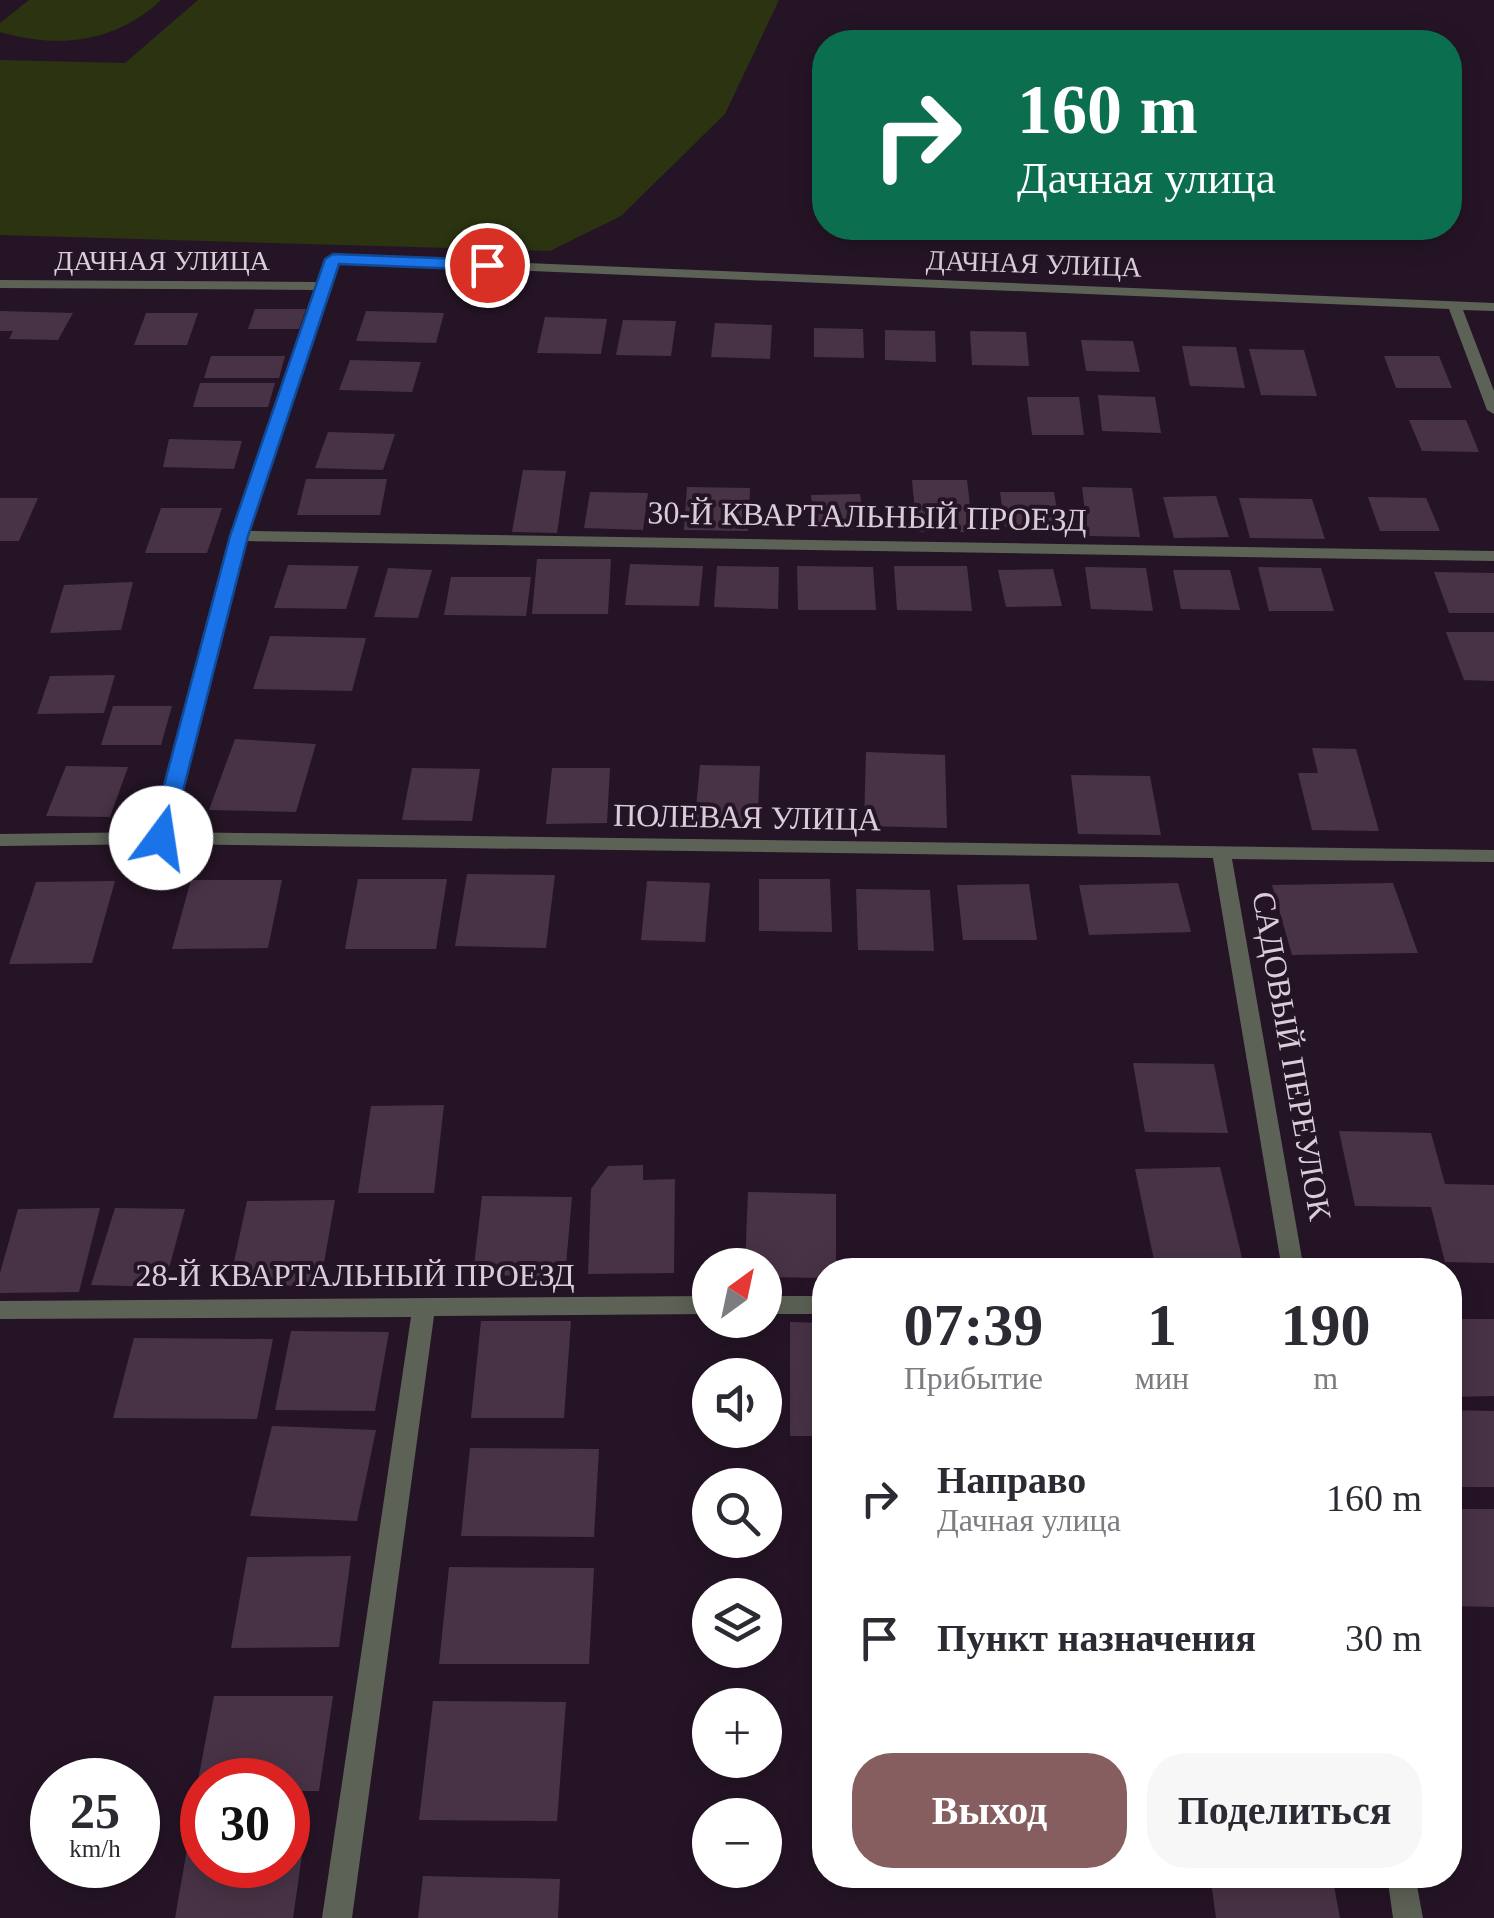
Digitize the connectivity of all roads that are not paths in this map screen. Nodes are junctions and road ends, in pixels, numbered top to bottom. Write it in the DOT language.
graph roads {
  1 [pos="0,284"];
  2 [pos="323,286"];
  3 [pos="1454,305"];
  4 [pos="1494,307"];
  5 [pos="1494,410"];
  6 [pos="239,536"];
  7 [pos="1494,556"];
  8 [pos="161,838"];
  9 [pos="0,840"];
  10 [pos="1222,854"];
  11 [pos="1494,856"];
  12 [pos="1291,1258"];
  13 [pos="692,1305"];
  14 [pos="782,1305"];
  15 [pos="812,1305"];
  16 [pos="424,1306"];
  17 [pos="0,1310"];
  18 [pos="1403,1888"];
  19 [pos="337,1918"];
  20 [pos="1408,1918"];
  1 -- 2 [label="street, ДАЧНАЯ УЛИЦА"];
  2 -- 3 [label="street, ДАЧНАЯ УЛИЦА"];
  2 -- 6 [label="street"];
  3 -- 4 [label="street, ДАЧНАЯ УЛИЦА"];
  3 -- 5 [label="street"];
  6 -- 7 [label="street, 30-Й КВАРТАЛЬНЫЙ ПРОЕЗД"];
  6 -- 8 [label="street"];
  8 -- 9 [label="street, ПОЛЕВАЯ УЛИЦА"];
  8 -- 10 [label="street, ПОЛЕВАЯ УЛИЦА"];
  10 -- 11 [label="street, ПОЛЕВАЯ УЛИЦА"];
  10 -- 12 [label="street, САДОВЫЙ ПЕРЕУЛОК"];
  13 -- 16 [label="street, 28-Й КВАРТАЛЬНЫЙ ПРОЕЗД"];
  14 -- 15 [label="street"];
  16 -- 17 [label="street, 28-Й КВАРТАЛЬНЫЙ ПРОЕЗД"];
  16 -- 19 [label="street"];
  18 -- 20 [label="street"];
}
